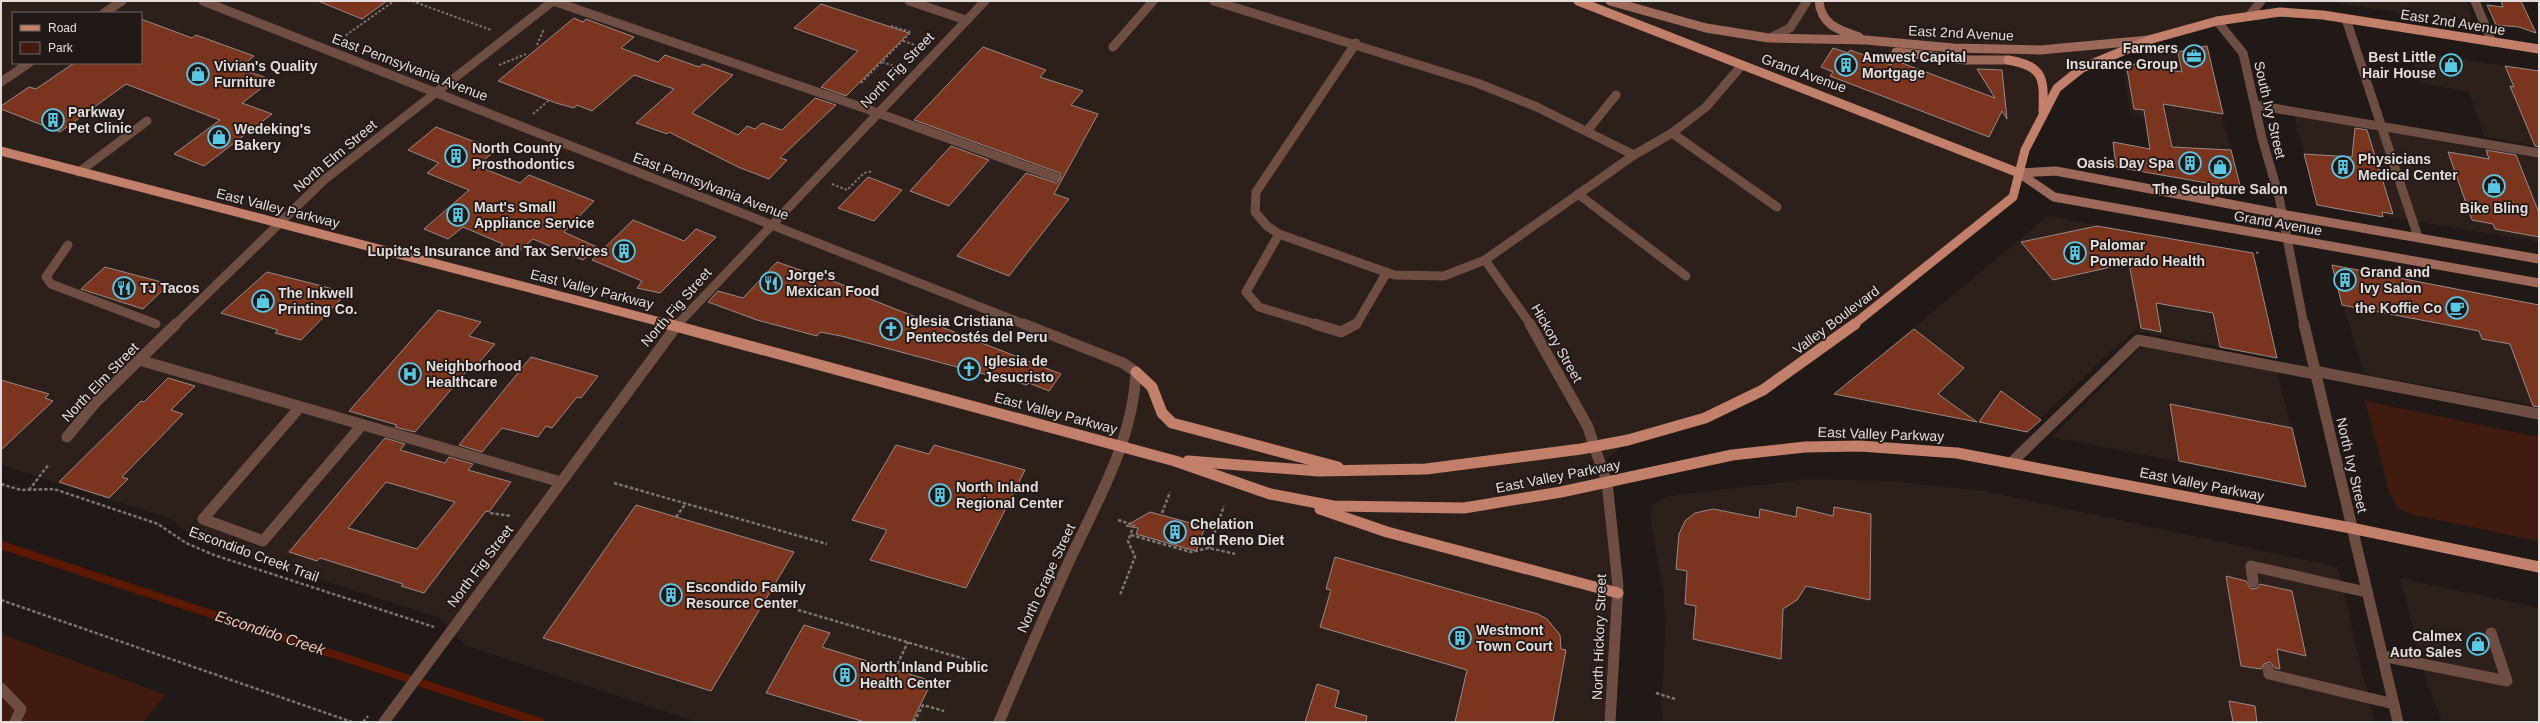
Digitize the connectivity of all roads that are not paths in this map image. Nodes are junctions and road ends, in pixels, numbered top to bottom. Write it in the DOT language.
graph roads {
  1 [pos="122,1"];
  2 [pos="203,1"];
  3 [pos="553,1"];
  4 [pos="909,1"];
  5 [pos="985,1"];
  6 [pos="1153,1"];
  7 [pos="1214,1"];
  8 [pos="1578,1"];
  9 [pos="1610,1"];
  10 [pos="1807,1"];
  11 [pos="1819,1"];
  12 [pos="2261,1"];
  13 [pos="2475,1"];
  14 [pos="106,12"];
  15 [pos="2249,16"];
  16 [pos="2346,19"];
  17 [pos="966,20"];
  18 [pos="2217,21"];
  19 [pos="1769,38"];
  20 [pos="2152,39"];
  21 [pos="1866,40"];
  22 [pos="2492,42"];
  23 [pos="1356,43"];
  24 [pos="1113,47"];
  25 [pos="2539,49"];
  26 [pos="1896,52"];
  27 [pos="28,64"];
  28 [pos="1742,65"];
  29 [pos="1,82"];
  30 [pos="437,92"];
  31 [pos="1616,95"];
  32 [pos="2255,105"];
  33 [pos="877,112"];
  34 [pos="2042,115"];
  35 [pos="147,121"];
  36 [pos="2381,126"];
  37 [pos="1587,131"];
  38 [pos="1672,133"];
  39 [pos="1,151"];
  40 [pos="2539,153"];
  41 [pos="1634,155"];
  42 [pos="79,172"];
  43 [pos="2019,173"];
  44 [pos="1055,177"];
  45 [pos="1578,194"];
  46 [pos="1777,207"];
  47 [pos="2282,214"];
  48 [pos="278,224"];
  49 [pos="770,224"];
  50 [pos="1279,234"];
  51 [pos="2418,237"];
  52 [pos="2286,239"];
  53 [pos="68,245"];
  54 [pos="2539,259"];
  55 [pos="1485,260"];
  56 [pos="1387,272"];
  57 [pos="1686,276"];
  58 [pos="2539,283"];
  59 [pos="156,324"];
  60 [pos="676,326"];
  61 [pos="138,360"];
  62 [pos="1136,372"];
  63 [pos="2314,372"];
  64 [pos="300,407"];
  65 [pos="2539,414"];
  66 [pos="362,425"];
  67 [pos="67,437"];
  68 [pos="1633,438"];
  69 [pos="1119,445"];
  70 [pos="1594,446"];
  71 [pos="1174,461"];
  72 [pos="2011,463"];
  73 [pos="1356,471"];
  74 [pos="561,482"];
  75 [pos="1607,482"];
  76 [pos="1291,499"];
  77 [pos="2351,528"];
  78 [pos="2539,567"];
  79 [pos="2253,582"];
  80 [pos="2366,592"];
  81 [pos="1618,593"];
  82 [pos="2491,633"];
  83 [pos="2382,656"];
  84 [pos="2268,669"];
  85 [pos="1,688"];
  86 [pos="2394,704"];
  87 [pos="15,722"];
  88 [pos="384,722"];
  89 [pos="999,722"];
  90 [pos="1610,722"];
  91 [pos="2398,722"];
  1 -- 14 [label="street"];
  2 -- 30 [label="street, East Pennsylvania Avenue"];
  3 -- 30 [label="street, North Elm Street"];
  3 -- 33 [label="street"];
  4 -- 17 [label="street"];
  5 -- 17 [label="street, North Fig Street"];
  6 -- 24 [label="street"];
  7 -- 23 [label="street"];
  8 -- 28 [label="main road, Grand Avenue"];
  9 -- 19 [label="main road, East 2nd Avenue"];
  10 -- 19 [label="street"];
  11 -- 21 [label="main road"];
  12 -- 15 [label="street"];
  13 -- 22 [label="street"];
  15 -- 16 [label="main road, East 2nd Avenue"];
  15 -- 18 [label="main road, East 2nd Avenue"];
  16 -- 22 [label="main road, East 2nd Avenue"];
  16 -- 36 [label="street"];
  17 -- 33 [label="street, North Fig Street"];
  18 -- 20 [label="main road, East 2nd Avenue"];
  18 -- 32 [label="street, South Ivy Street"];
  19 -- 21 [label="main road, East 2nd Avenue"];
  20 -- 21 [label="main road, East 2nd Avenue"];
  20 -- 34 [label="main road, East 2nd Avenue"];
  22 -- 25 [label="main road, East 2nd Avenue"];
  23 -- 37 [label="street"];
  23 -- 50 [label="street"];
  26 -- 34 [label="main road, East 2nd Avenue"];
  27 -- 29 [label="street"];
  28 -- 38 [label="street"];
  28 -- 43 [label="main road, Grand Avenue"];
  30 -- 48 [label="street, North Elm Street"];
  30 -- 49 [label="street, East Pennsylvania Avenue"];
  31 -- 37 [label="street"];
  32 -- 36 [label="street"];
  32 -- 47 [label="street, South Ivy Street"];
  33 -- 44 [label="street"];
  33 -- 49 [label="street, North Fig Street"];
  34 -- 43 [label="main road, East 2nd Avenue"];
  35 -- 42 [label="street"];
  36 -- 40 [label="street"];
  36 -- 51 [label="street"];
  37 -- 41 [label="street"];
  38 -- 41 [label="street"];
  38 -- 46 [label="street"];
  39 -- 42 [label="main road, East Valley Parkway"];
  41 -- 45 [label="street"];
  42 -- 48 [label="main road, East Valley Parkway"];
  43 -- 47 [label="main road, Grand Avenue"];
  43 -- 52 [label="main road, Grand Avenue"];
  43 -- 68 [label="main road, Valley Boulevard"];
  45 -- 55 [label="street"];
  45 -- 57 [label="street"];
  47 -- 51 [label="main road, Grand Avenue"];
  47 -- 52 [label="street, North Ivy Street"];
  48 -- 60 [label="main road, East Valley Parkway"];
  48 -- 61 [label="street, North Elm Street"];
  49 -- 60 [label="street, North Fig Street"];
  49 -- 62 [label="street, East Pennsylvania Avenue"];
  50 -- 56 [label="street"];
  50 -- 56 [label="street"];
  51 -- 54 [label="main road, Grand Avenue"];
  52 -- 58 [label="main road, Grand Avenue"];
  52 -- 63 [label="street, North Ivy Street"];
  53 -- 59 [label="street"];
  55 -- 56 [label="street"];
  55 -- 70 [label="street, Hickory Street"];
  60 -- 69 [label="main road, East Valley Parkway"];
  60 -- 74 [label="street, North Fig Street"];
  61 -- 64 [label="street"];
  61 -- 67 [label="street, North Elm Street"];
  62 -- 69 [label="street"];
  62 -- 73 [label="main road"];
  63 -- 65 [label="street"];
  63 -- 72 [label="street"];
  63 -- 77 [label="street, North Ivy Street"];
  64 -- 66 [label="street"];
  64 -- 66 [label="street"];
  66 -- 74 [label="street"];
  68 -- 70 [label="main road, East Valley Parkway"];
  69 -- 71 [label="main road, East Valley Parkway"];
  69 -- 89 [label="street, North Grape Street"];
  70 -- 73 [label="main road, East Valley Parkway"];
  70 -- 75 [label="street, Hickory Street"];
  71 -- 73 [label="main road, East Valley Parkway"];
  71 -- 76 [label="main road, East Valley Parkway"];
  72 -- 75 [label="main road, East Valley Parkway"];
  72 -- 77 [label="main road, East Valley Parkway"];
  74 -- 88 [label="street, North Fig Street"];
  75 -- 76 [label="main road, East Valley Parkway"];
  75 -- 81 [label="street, North Hickory Street"];
  76 -- 81 [label="main road"];
  77 -- 78 [label="main road, East Valley Parkway"];
  77 -- 80 [label="street, North Ivy Street"];
  79 -- 80 [label="street"];
  80 -- 83 [label="street, North Ivy Street"];
  81 -- 90 [label="street, North Hickory Street"];
  82 -- 83 [label="street"];
  83 -- 86 [label="street, North Ivy Street"];
  84 -- 86 [label="street"];
  85 -- 87 [label="street"];
  86 -- 91 [label="street, North Ivy Street"];
}
